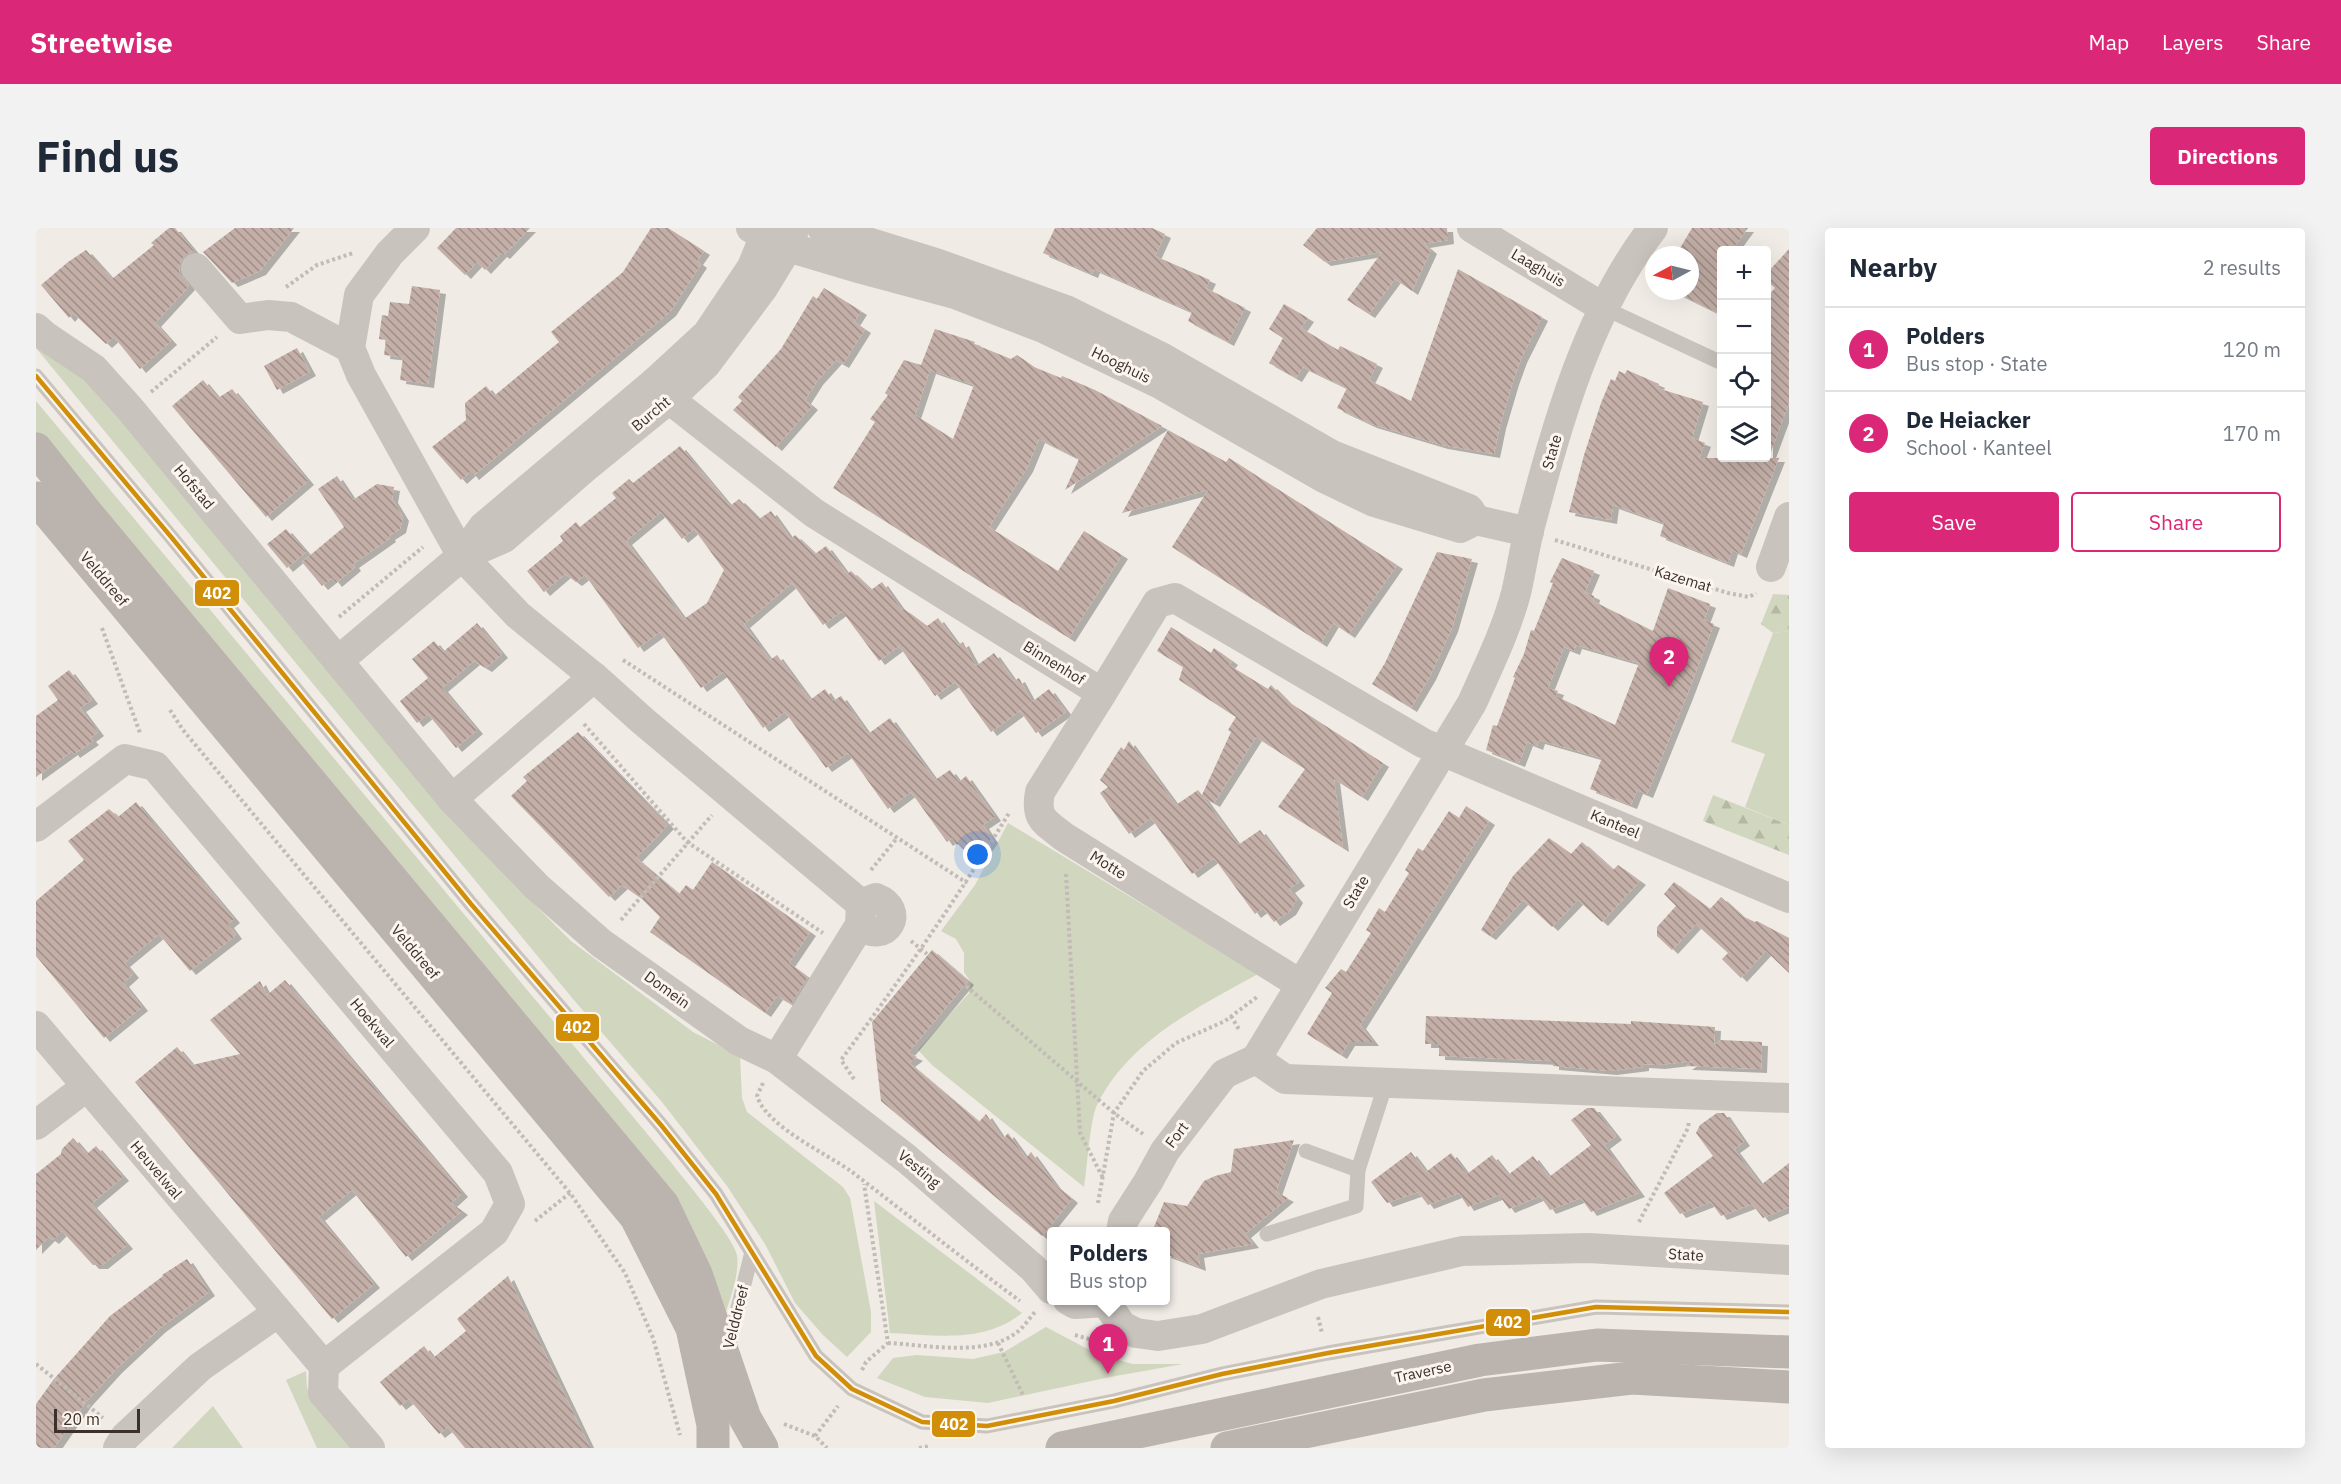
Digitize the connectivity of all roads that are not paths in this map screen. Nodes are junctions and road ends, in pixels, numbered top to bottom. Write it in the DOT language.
graph roads {
  1 [pos="415,228"];
  2 [pos="822,228"];
  3 [pos="1472,228"];
  4 [pos="1653,228"];
  5 [pos="774,233"];
  6 [pos="196,268"];
  7 [pos="1604,308"];
  8 [pos="36,328"];
  9 [pos="350,348"];
  10 [pos="1717,361"];
  11 [pos="36,376"];
  12 [pos="662,390"];
  13 [pos="36,449"];
  14 [pos="36,498"];
  15 [pos="1789,517"];
  16 [pos="1476,520"];
  17 [pos="1529,532"];
  18 [pos="462,556"];
  19 [pos="1771,567"];
  20 [pos="338,661"];
  21 [pos="594,677"];
  22 [pos="1102,693"];
  23 [pos="1442,751"];
  24 [pos="452,799"];
  25 [pos="36,827"];
  26 [pos="1789,898"];
  27 [pos="1300,984"];
  28 [pos="36,1026"];
  29 [pos="777,1059"];
  30 [pos="1257,1059"];
  31 [pos="1386,1083"];
  32 [pos="86,1087"];
  33 [pos="1789,1098"];
  34 [pos="36,1125"];
  35 [pos="1306,1151"];
  36 [pos="1358,1170"];
  37 [pos="1122,1227"];
  38 [pos="1267,1234"];
  39 [pos="753,1252"];
  40 [pos="1789,1260"];
  41 [pos="1047,1288"];
  42 [pos="1109,1305"];
  43 [pos="1789,1312"];
  44 [pos="277,1313"];
  45 [pos="1789,1352"];
  46 [pos="725,1362"];
  47 [pos="324,1366"];
  48 [pos="1789,1387"];
  49 [pos="1287,1400"];
  50 [pos="1295,1441"];
  51 [pos="122,1442"];
  52 [pos="698,1445"];
  53 [pos="370,1448"];
  54 [pos="762,1448"];
  55 [pos="1062,1448"];
  56 [pos="1227,1448"];
  1 -- 9 [label="street"];
  2 -- 16 [label="street, Hooghuis"];
  3 -- 7 [label="street, Laaghuis"];
  4 -- 7 [label="street, State"];
  5 -- 12 [label="street, Burcht"];
  5 -- 16 [label="street, Hooghuis"];
  6 -- 9 [label="street"];
  7 -- 10 [label="lane"];
  7 -- 17 [label="street, State"];
  8 -- 20 [label="street, Hofstad"];
  9 -- 18 [label="street"];
  11 -- 39 [label="lane"];
  12 -- 18 [label="street, Burcht"];
  12 -- 22 [label="street, Binnenhof"];
  13 -- 46 [label="main road, Velddreef"];
  14 -- 52 [label="main road, Velddreef"];
  15 -- 19 [label="street"];
  16 -- 17 [label="street, Hooghuis"];
  17 -- 23 [label="street, State"];
  18 -- 20 [label="street, Burcht"];
  18 -- 21 [label="street"];
  20 -- 24 [label="street, Domein"];
  21 -- 24 [label="street"];
  21 -- 29 [label="street"];
  22 -- 23 [label="street, Binnenhof"];
  22 -- 27 [label="street, Motte"];
  23 -- 26 [label="street, Kanteel"];
  23 -- 27 [label="street, State"];
  24 -- 29 [label="street, Domein"];
  25 -- 47 [label="street, Hoekwal"];
  27 -- 30 [label="street, State"];
  28 -- 32 [label="street, Heuvelwal"];
  29 -- 41 [label="street, Vesting"];
  30 -- 31 [label="street"];
  30 -- 37 [label="street, Fort"];
  31 -- 33 [label="street"];
  31 -- 36 [label="lane"];
  32 -- 34 [label="street"];
  32 -- 44 [label="street, Heuvelwal"];
  35 -- 36 [label="lane"];
  36 -- 38 [label="lane"];
  39 -- 43 [label="lane"];
  39 -- 46 [label="lane, Velddreef"];
  40 -- 42 [label="street, State"];
  44 -- 47 [label="street, Heuvelwal"];
  44 -- 51 [label="street"];
  45 -- 49 [label="main road, Traverse"];
  46 -- 54 [label="main road, Velddreef"];
  47 -- 53 [label="street"];
  48 -- 50 [label="main road"];
  49 -- 50 [label="street"];
  49 -- 55 [label="main road, Traverse"];
  50 -- 56 [label="main road"];
}
